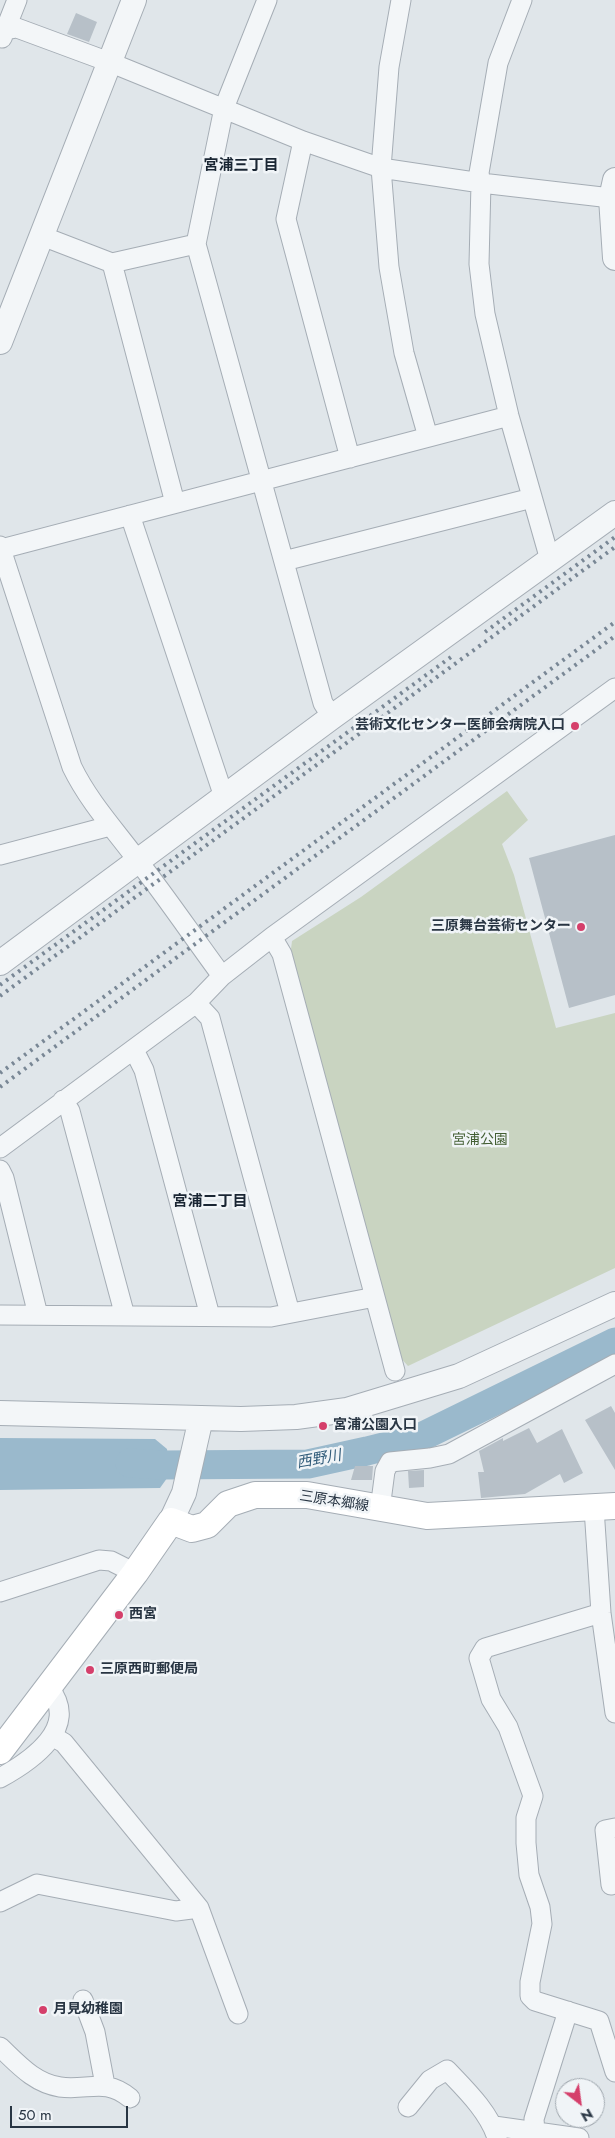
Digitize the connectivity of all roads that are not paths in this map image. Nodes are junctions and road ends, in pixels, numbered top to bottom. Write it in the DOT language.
graph roads {
  1 [pos="17,0"];
  2 [pos="134,0"];
  3 [pos="267,0"];
  4 [pos="401,0"];
  5 [pos="522,0"];
  6 [pos="2,36"];
  7 [pos="109,62"];
  8 [pos="224,108"];
  9 [pos="303,140"];
  10 [pos="381,168"];
  11 [pos="480,183"];
  12 [pos="613,189"];
  13 [pos="42,236"];
  14 [pos="196,244"];
  15 [pos="615,258"];
  16 [pos="112,263"];
  17 [pos="0,342"];
  18 [pos="509,416"];
  19 [pos="428,437"];
  20 [pos="350,458"];
  21 [pos="263,480"];
  22 [pos="532,498"];
  23 [pos="175,503"];
  24 [pos="615,513"];
  25 [pos="130,515"];
  26 [pos="0,548"];
  27 [pos="284,560"];
  28 [pos="550,560"];
  29 [pos="615,688"];
  30 [pos="332,717"];
  31 [pos="224,797"];
  32 [pos="110,826"];
  33 [pos="0,855"];
  34 [pos="138,861"];
  35 [pos="272,937"];
  36 [pos="0,963"];
  37 [pos="222,976"];
  38 [pos="196,1003"];
  39 [pos="134,1050"];
  40 [pos="63,1100"];
  41 [pos="0,1148"];
  42 [pos="0,1170"];
  43 [pos="375,1297"];
  44 [pos="615,1304"];
  45 [pos="290,1313"];
  46 [pos="0,1315"];
  47 [pos="38,1315"];
  48 [pos="125,1316"];
  49 [pos="210,1316"];
  50 [pos="615,1364"];
  51 [pos="395,1371"];
  52 [pos="0,1413"];
  53 [pos="201,1418"];
  54 [pos="605,1507"];
  55 [pos="380,1509"];
  56 [pos="171,1521"];
  57 [pos="135,1573"];
  58 [pos="0,1592"];
  59 [pos="602,1613"];
  60 [pos="613,1685"];
  61 [pos="49,1688"];
  62 [pos="615,1713"];
  63 [pos="54,1737"];
  64 [pos="0,1751"];
  65 [pos="0,1778"];
  66 [pos="615,1828"];
  67 [pos="611,1885"];
  68 [pos="0,1902"];
  69 [pos="199,1908"];
  70 [pos="83,2000"];
  71 [pos="568,2011"];
  72 [pos="238,2014"];
  73 [pos="0,2047"];
  74 [pos="615,2072"];
  75 [pos="105,2085"];
  76 [pos="130,2098"];
  77 [pos="408,2107"];
  78 [pos="495,2132"];
  79 [pos="535,2132"];
  80 [pos="579,2138"];
  1 -- 6 [label="street"];
  2 -- 7 [label="street"];
  3 -- 8 [label="street"];
  4 -- 10 [label="street"];
  5 -- 11 [label="street"];
  6 -- 7 [label="street"];
  7 -- 8 [label="street"];
  7 -- 13 [label="street"];
  8 -- 9 [label="street"];
  8 -- 14 [label="street"];
  9 -- 10 [label="street"];
  9 -- 20 [label="street"];
  10 -- 11 [label="street"];
  10 -- 19 [label="street"];
  11 -- 12 [label="street"];
  11 -- 18 [label="street"];
  12 -- 15 [label="street"];
  13 -- 16 [label="street"];
  13 -- 17 [label="street"];
  14 -- 16 [label="street"];
  14 -- 21 [label="street"];
  16 -- 23 [label="street"];
  18 -- 19 [label="street"];
  18 -- 22 [label="street"];
  19 -- 20 [label="street"];
  20 -- 21 [label="street"];
  21 -- 23 [label="street"];
  21 -- 27 [label="street"];
  22 -- 27 [label="street"];
  22 -- 28 [label="street"];
  23 -- 25 [label="street"];
  24 -- 28 [label="street"];
  25 -- 26 [label="street"];
  25 -- 31 [label="street"];
  26 -- 32 [label="street"];
  27 -- 30 [label="street"];
  28 -- 30 [label="street"];
  29 -- 35 [label="street"];
  30 -- 31 [label="street"];
  31 -- 34 [label="street"];
  32 -- 33 [label="street"];
  32 -- 34 [label="street"];
  34 -- 36 [label="street"];
  34 -- 37 [label="street"];
  35 -- 37 [label="street"];
  35 -- 43 [label="street"];
  37 -- 38 [label="street"];
  38 -- 39 [label="street"];
  38 -- 45 [label="street"];
  39 -- 40 [label="street"];
  39 -- 49 [label="street"];
  40 -- 41 [label="street"];
  40 -- 48 [label="street"];
  42 -- 47 [label="street"];
  43 -- 45 [label="street"];
  43 -- 51 [label="street"];
  44 -- 53 [label="street"];
  45 -- 49 [label="street"];
  46 -- 47 [label="street"];
  47 -- 48 [label="street"];
  48 -- 49 [label="street"];
  50 -- 55 [label="street"];
  52 -- 53 [label="street"];
  53 -- 56 [label="street"];
  54 -- 55 [label="main road, 三原本郷線"];
  54 -- 59 [label="street"];
  55 -- 56 [label="main road, 三原本郷線"];
  56 -- 57 [label="main road"];
  57 -- 58 [label="street"];
  57 -- 61 [label="main road"];
  59 -- 60 [label="street"];
  59 -- 71 [label="street"];
  60 -- 62 [label="street"];
  61 -- 63 [label="street"];
  61 -- 64 [label="main road"];
  63 -- 65 [label="street"];
  63 -- 69 [label="street"];
  66 -- 67 [label="street"];
  68 -- 69 [label="street"];
  69 -- 72 [label="street"];
  70 -- 75 [label="street"];
  71 -- 74 [label="street"];
  71 -- 79 [label="street"];
  73 -- 75 [label="street"];
  75 -- 76 [label="street"];
  77 -- 78 [label="street"];
  78 -- 79 [label="street"];
  79 -- 80 [label="street"];
}
